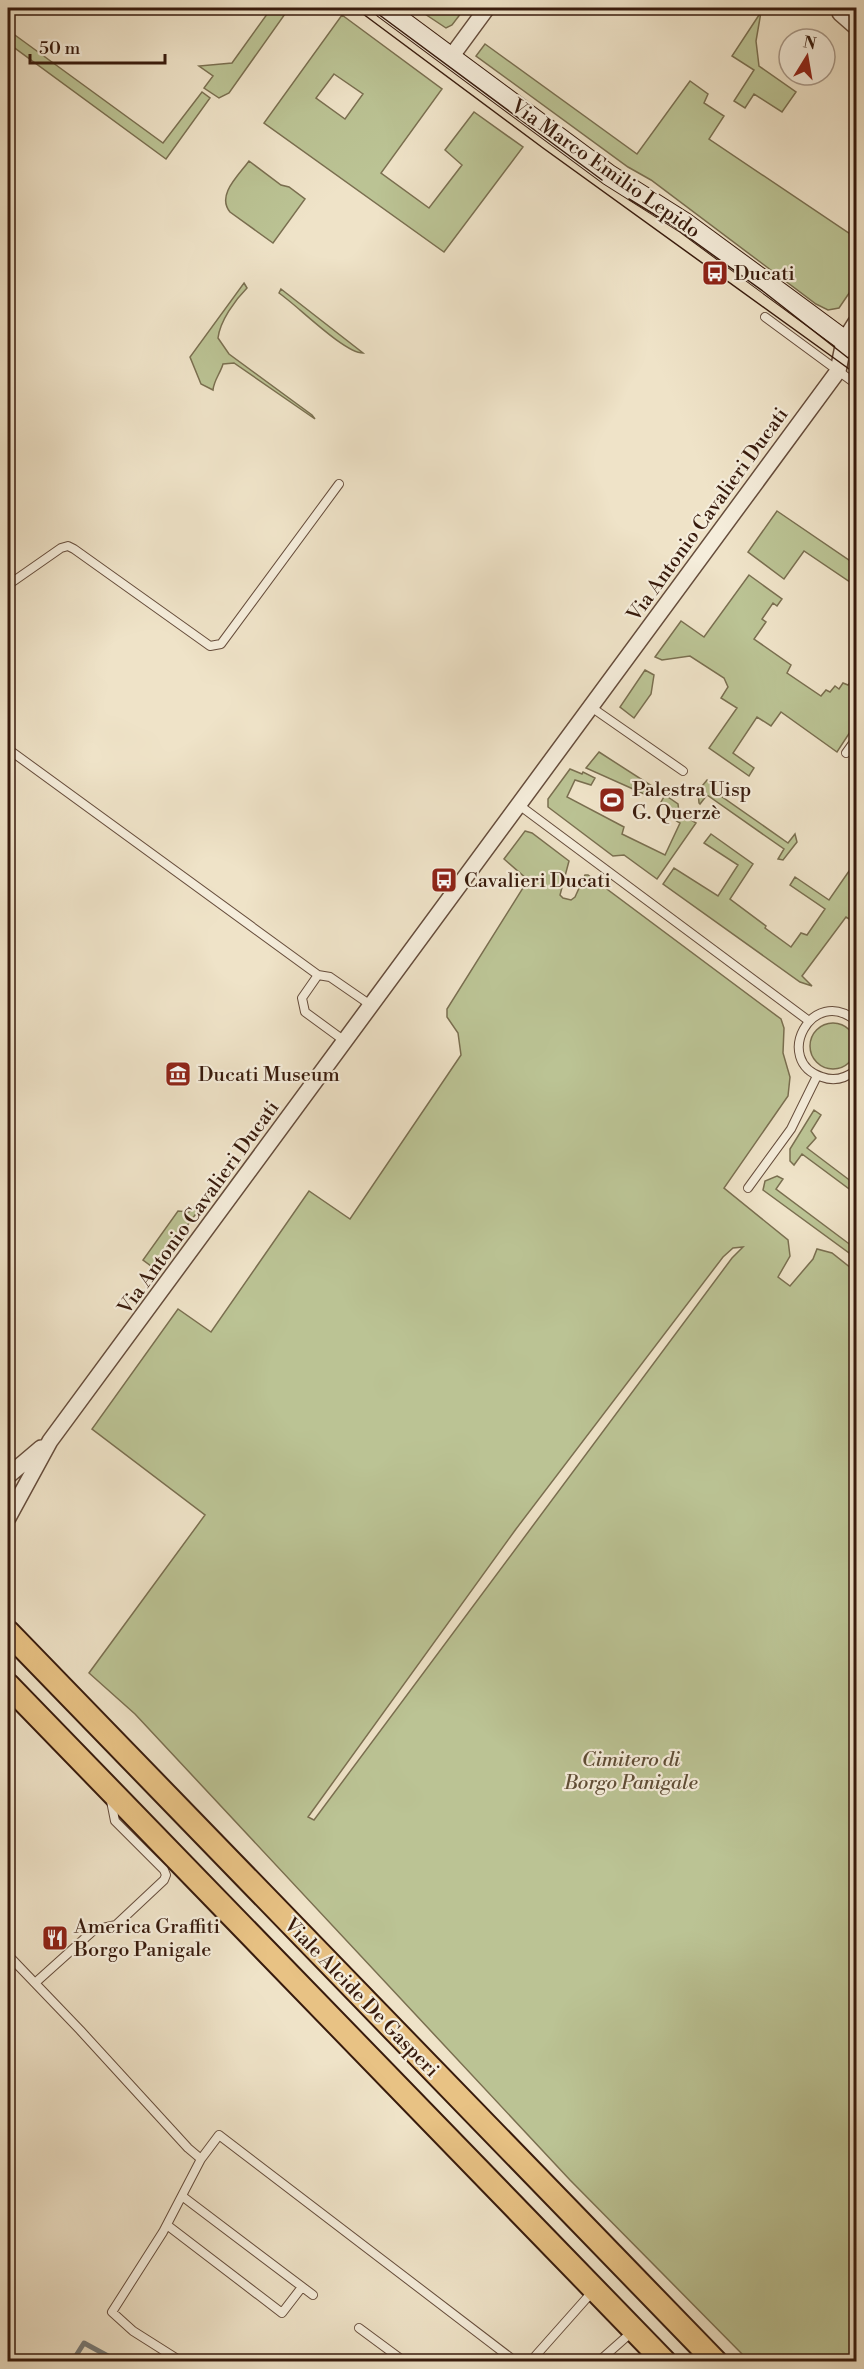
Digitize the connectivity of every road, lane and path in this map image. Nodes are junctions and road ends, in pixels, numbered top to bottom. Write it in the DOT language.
graph roads {
  1 [pos="384,8"];
  2 [pos="487,8"];
  3 [pos="840,12"];
  4 [pos="856,27"];
  5 [pos="451,57"];
  6 [pos="765,317"];
  7 [pos="856,322"];
  8 [pos="850,345"];
  9 [pos="838,371"];
  10 [pos="856,384"];
  11 [pos="339,484"];
  12 [pos="8,585"];
  13 [pos="591,707"];
  14 [pos="856,739"];
  15 [pos="8,749"];
  16 [pos="846,753"];
  17 [pos="683,771"];
  18 [pos="519,805"];
  19 [pos="318,975"];
  20 [pos="372,1006"];
  21 [pos="808,1022"];
  22 [pos="856,1022"];
  23 [pos="346,1042"];
  24 [pos="856,1070"];
  25 [pos="817,1076"];
  26 [pos="748,1188"];
  27 [pos="50,1441"];
  28 [pos="8,1476"];
  29 [pos="8,1518"];
  30 [pos="8,1632"];
  31 [pos="8,1685"];
  32 [pos="108,1788"];
  33 [pos="8,1955"];
  34 [pos="35,1983"];
  35 [pos="201,2159"];
  36 [pos="182,2196"];
  37 [pos="167,2225"];
  38 [pos="302,2287"];
  39 [pos="594,2289"];
  40 [pos="313,2295"];
  41 [pos="360,2328"];
  42 [pos="634,2330"];
  43 [pos="182,2361"];
  44 [pos="405,2361"];
  45 [pos="516,2361"];
  46 [pos="530,2361"];
  47 [pos="598,2361"];
  48 [pos="665,2361"];
  49 [pos="716,2361"];
  1 -- 5 [label="main road, Via Marco Emilio Lepido"];
  2 -- 5 [label="street"];
  3 -- 4 [label="street"];
  5 -- 8 [label="main road, Via Marco Emilio Lepido"];
  6 -- 9 [label="lane"];
  7 -- 8 [label="street"];
  8 -- 9 [label="street, Via Antonio Cavalieri Ducati"];
  9 -- 10 [label="lane"];
  9 -- 13 [label="street, Via Antonio Cavalieri Ducati"];
  11 -- 12 [label="lane"];
  13 -- 17 [label="lane"];
  13 -- 18 [label="street, Via Antonio Cavalieri Ducati"];
  14 -- 16 [label="lane"];
  15 -- 19 [label="lane"];
  18 -- 20 [label="street, Via Antonio Cavalieri Ducati"];
  18 -- 21 [label="lane"];
  19 -- 20 [label="lane"];
  19 -- 23 [label="lane"];
  20 -- 23 [label="street, Via Antonio Cavalieri Ducati"];
  21 -- 22 [label="lane"];
  21 -- 25 [label="lane"];
  23 -- 27 [label="street, Via Antonio Cavalieri Ducati"];
  24 -- 25 [label="lane"];
  25 -- 26 [label="lane"];
  27 -- 28 [label="street, Via Antonio Cavalieri Ducati"];
  27 -- 29 [label="street, Via Antonio Cavalieri Ducati"];
  30 -- 49 [label="main road, Viale Alcide De Gasperi"];
  31 -- 32 [label="main road, Viale Alcide De Gasperi"];
  32 -- 34 [label="lane"];
  32 -- 39 [label="main road, Viale Alcide De Gasperi"];
  33 -- 34 [label="lane"];
  34 -- 35 [label="lane"];
  35 -- 36 [label="lane"];
  35 -- 45 [label="lane"];
  36 -- 37 [label="lane"];
  36 -- 38 [label="lane"];
  37 -- 38 [label="lane"];
  37 -- 43 [label="lane"];
  38 -- 40 [label="lane"];
  39 -- 42 [label="main road, Viale Alcide De Gasperi"];
  39 -- 46 [label="lane"];
  41 -- 44 [label="lane"];
  42 -- 47 [label="lane"];
  42 -- 48 [label="main road, Viale Alcide De Gasperi"];
}
